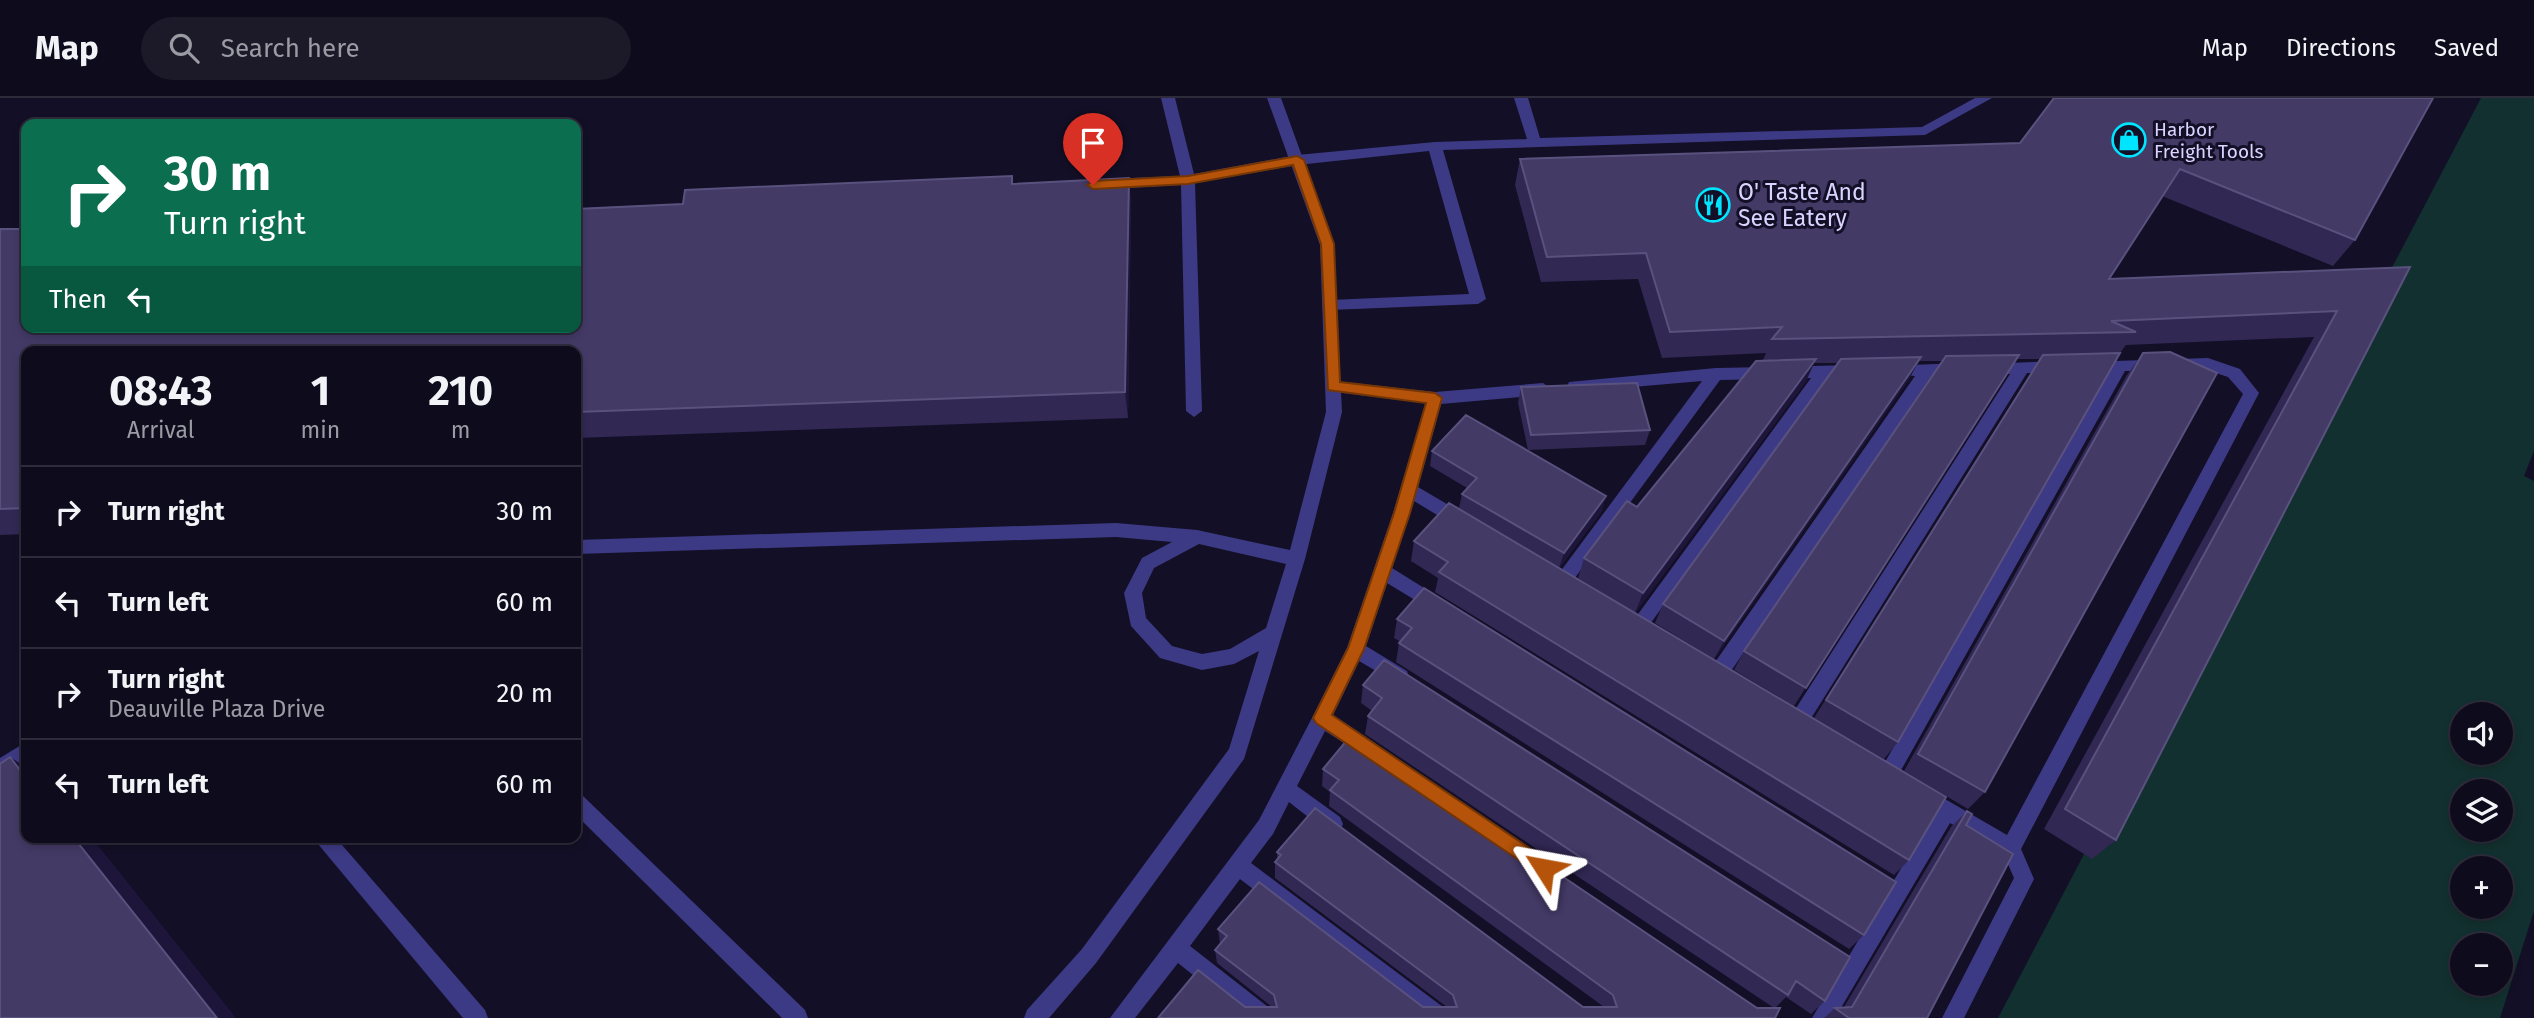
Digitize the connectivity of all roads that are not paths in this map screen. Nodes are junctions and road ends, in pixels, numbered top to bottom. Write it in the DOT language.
graph roads {
  1 [pos="1168,98"];
  2 [pos="1274,98"];
  3 [pos="1521,98"];
  4 [pos="1985,98"];
  5 [pos="1535,143"];
  6 [pos="1435,146"];
  7 [pos="1297,160"];
  8 [pos="1188,180"];
  9 [pos="1097,185"];
  10 [pos="1330,305"];
  11 [pos="2121,365"];
  12 [pos="2022,368"];
  13 [pos="1927,370"];
  14 [pos="1824,372"];
  15 [pos="1716,374"];
  16 [pos="1333,387"];
  17 [pos="1435,398"];
  18 [pos="1194,411"];
  19 [pos="1409,490"];
  20 [pos="1480,532"];
  21 [pos="1197,537"];
  22 [pos="581,547"];
  23 [pos="1296,559"];
  24 [pos="1382,571"];
  25 [pos="1585,594"];
  26 [pos="1617,613"];
  27 [pos="1453,614"];
  28 [pos="1275,632"];
  29 [pos="1356,649"];
  30 [pos="1718,674"];
  31 [pos="1414,686"];
  32 [pos="1322,718"];
  33 [pos="1798,722"];
  34 [pos="21,754"];
  35 [pos="1390,764"];
  36 [pos="0,769"];
  37 [pos="1888,775"];
  38 [pos="1285,788"];
  39 [pos="1923,796"];
  40 [pos="581,807"];
  41 [pos="1947,810"];
  42 [pos="1352,838"];
  43 [pos="327,843"];
  44 [pos="2011,848"];
  45 [pos="1238,865"];
  46 [pos="1177,949"];
  47 [pos="477,1018"];
  48 [pos="797,1018"];
  49 [pos="1035,1018"];
  50 [pos="1121,1018"];
  51 [pos="1264,1018"];
  52 [pos="1439,1018"];
  53 [pos="1823,1018"];
  54 [pos="1953,1018"];
  1 -- 8 [label="street"];
  2 -- 7 [label="street"];
  3 -- 5 [label="street"];
  4 -- 5 [label="street"];
  5 -- 6 [label="street"];
  6 -- 7 [label="street"];
  6 -- 10 [label="street"];
  7 -- 8 [label="street"];
  7 -- 10 [label="street"];
  8 -- 9 [label="street"];
  8 -- 18 [label="street"];
  10 -- 16 [label="street"];
  11 -- 12 [label="street"];
  11 -- 37 [label="street"];
  11 -- 44 [label="street"];
  12 -- 13 [label="street"];
  12 -- 33 [label="street"];
  13 -- 14 [label="street"];
  13 -- 30 [label="street"];
  14 -- 15 [label="street"];
  14 -- 26 [label="street"];
  15 -- 17 [label="street"];
  15 -- 25 [label="street"];
  16 -- 17 [label="street"];
  16 -- 23 [label="street"];
  17 -- 19 [label="street"];
  19 -- 20 [label="street"];
  19 -- 24 [label="street"];
  21 -- 22 [label="street"];
  21 -- 23 [label="street"];
  21 -- 28 [label="street"];
  23 -- 28 [label="street"];
  24 -- 27 [label="street"];
  24 -- 29 [label="street"];
  28 -- 49 [label="street"];
  29 -- 31 [label="street"];
  29 -- 32 [label="street"];
  32 -- 35 [label="street"];
  32 -- 38 [label="street"];
  34 -- 36 [label="street"];
  38 -- 42 [label="street"];
  38 -- 45 [label="street"];
  39 -- 41 [label="street"];
  40 -- 48 [label="street"];
  41 -- 44 [label="street"];
  41 -- 53 [label="street"];
  43 -- 47 [label="street"];
  44 -- 54 [label="street"];
  45 -- 46 [label="street"];
  45 -- 52 [label="street"];
  46 -- 50 [label="street"];
  46 -- 51 [label="street"];
}
